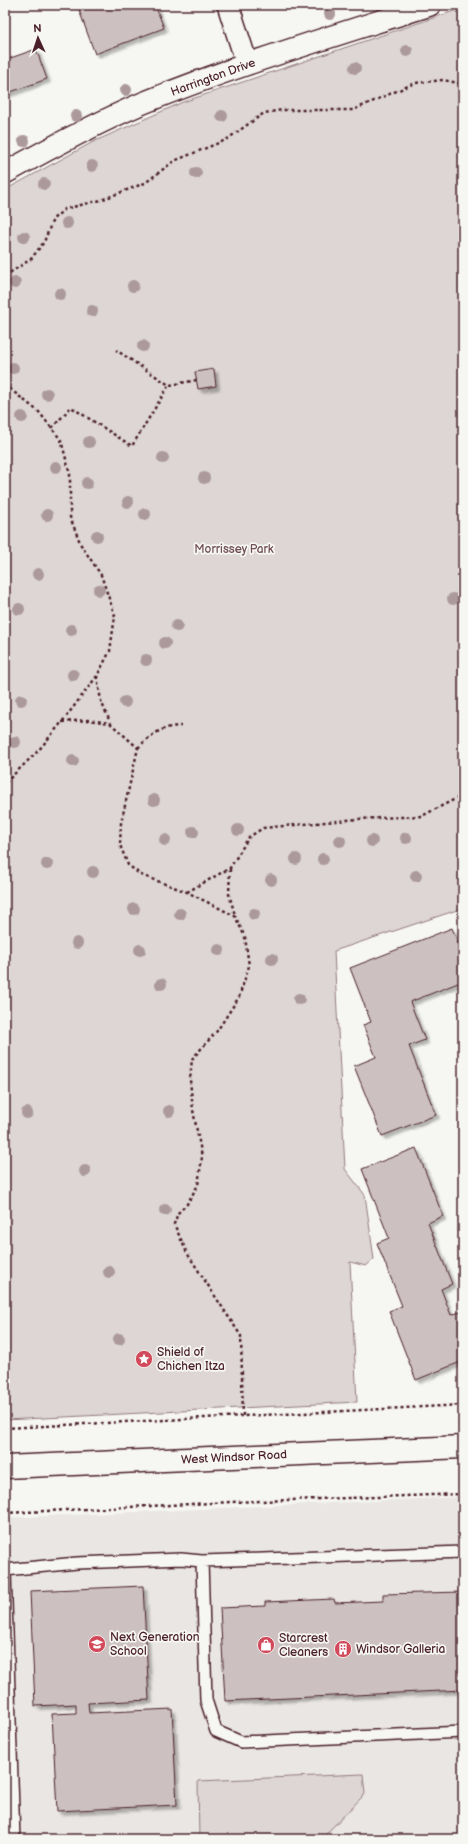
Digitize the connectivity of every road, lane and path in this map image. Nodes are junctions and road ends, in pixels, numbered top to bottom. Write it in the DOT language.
graph roads {
  1 [pos="228,5"];
  2 [pos="430,5"];
  3 [pos="247,64"];
  4 [pos="463,84"];
  5 [pos="5,173"];
  6 [pos="5,276"];
  7 [pos="116,350"];
  8 [pos="197,380"];
  9 [pos="5,385"];
  10 [pos="169,385"];
  11 [pos="52,428"];
  12 [pos="97,676"];
  13 [pos="62,722"];
  14 [pos="110,723"];
  15 [pos="181,726"];
  16 [pos="138,748"];
  17 [pos="5,783"];
  18 [pos="463,795"];
  19 [pos="230,868"];
  20 [pos="187,892"];
  21 [pos="235,916"];
  22 [pos="463,1405"];
  23 [pos="243,1417"];
  24 [pos="5,1428"];
  25 [pos="463,1447"];
  26 [pos="5,1467"];
  27 [pos="463,1494"];
  28 [pos="5,1513"];
  29 [pos="463,1552"];
  30 [pos="202,1561"];
  31 [pos="5,1571"];
  32 [pos="463,1732"];
  33 [pos="14,1839"];
  1 -- 3 [label="street"];
  2 -- 3 [label="street, Harrington Drive"];
  3 -- 5 [label="street, Harrington Drive"];
  4 -- 6 [label="path"];
  7 -- 10 [label="path"];
  8 -- 10 [label="path"];
  9 -- 11 [label="path"];
  10 -- 11 [label="path"];
  11 -- 12 [label="path"];
  12 -- 13 [label="path"];
  12 -- 14 [label="path"];
  13 -- 14 [label="path"];
  13 -- 17 [label="path"];
  14 -- 16 [label="path"];
  15 -- 16 [label="path"];
  16 -- 20 [label="path"];
  18 -- 19 [label="path"];
  19 -- 20 [label="path"];
  19 -- 21 [label="path"];
  20 -- 21 [label="path"];
  21 -- 23 [label="path"];
  22 -- 23 [label="path"];
  23 -- 24 [label="path"];
  25 -- 26 [label="main road, West Windsor Road"];
  27 -- 28 [label="path"];
  29 -- 30 [label="lane"];
  30 -- 31 [label="lane"];
  30 -- 32 [label="lane"];
  31 -- 33 [label="lane"];
}
